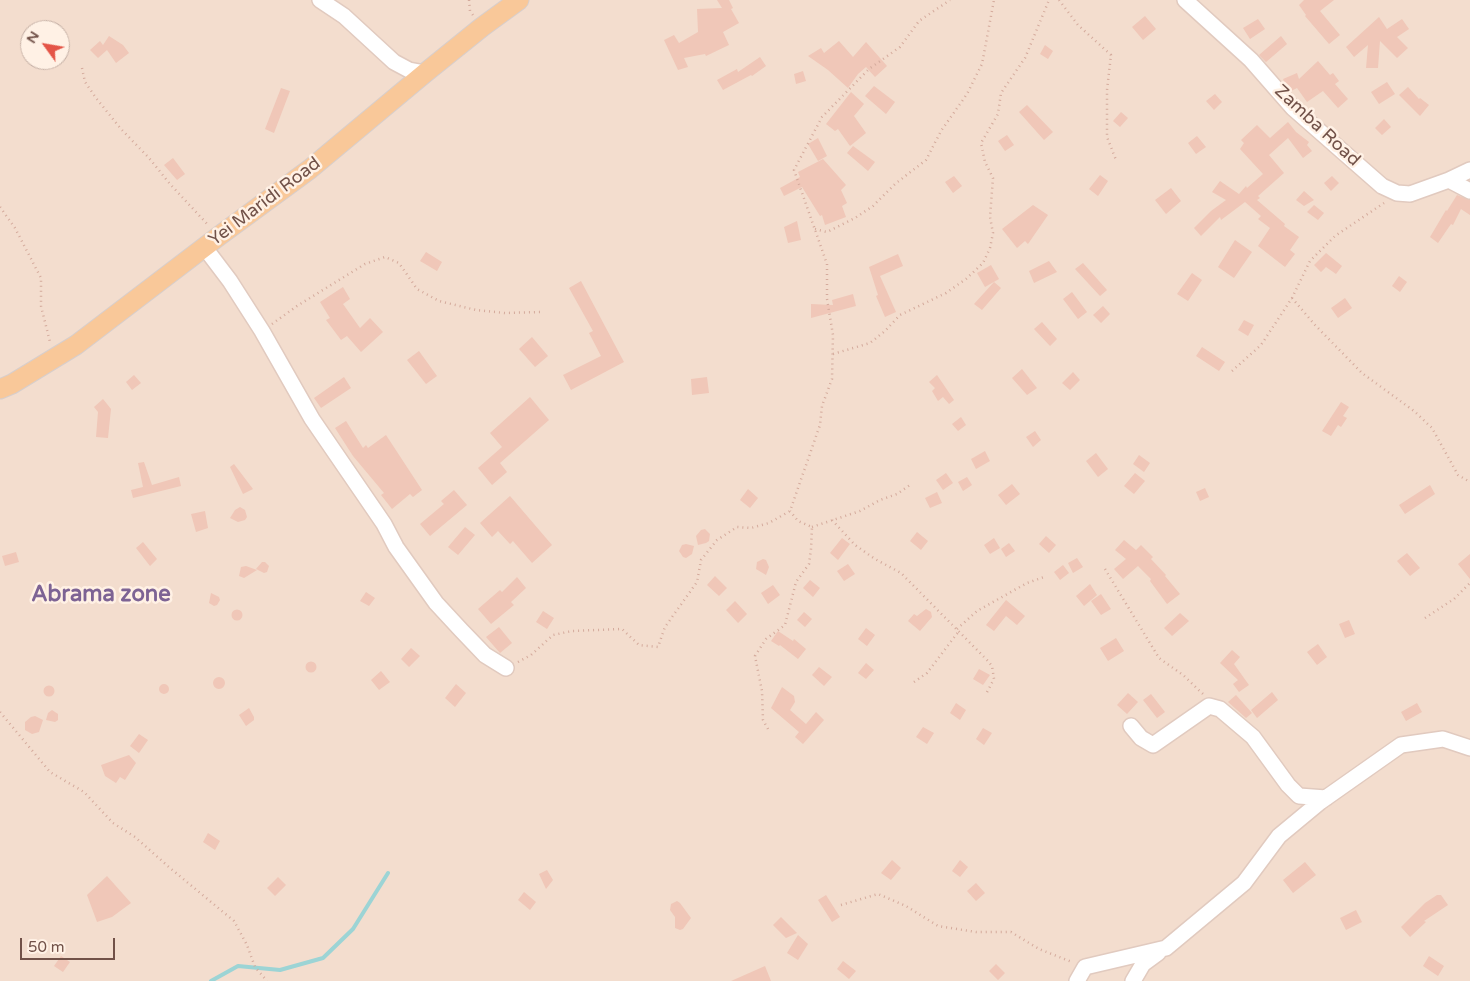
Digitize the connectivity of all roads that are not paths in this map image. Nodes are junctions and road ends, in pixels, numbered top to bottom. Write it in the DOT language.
graph roads {
  1 [pos="320,0"];
  2 [pos="520,0"];
  3 [pos="1184,0"];
  4 [pos="425,74"];
  5 [pos="1470,170"];
  6 [pos="1449,180"];
  7 [pos="1470,191"];
  8 [pos="212,242"];
  9 [pos="0,389"];
  10 [pos="506,668"];
  11 [pos="1131,726"];
  12 [pos="1470,748"];
  13 [pos="1326,798"];
  14 [pos="1166,948"];
  15 [pos="1076,981"];
  16 [pos="1133,981"];
  1 -- 4 [label="street"];
  2 -- 4 [label="main road, Yei Maridi Road"];
  3 -- 6 [label="street, Zamba Road"];
  4 -- 8 [label="main road, Yei Maridi Road"];
  5 -- 6 [label="street"];
  6 -- 7 [label="street"];
  8 -- 9 [label="main road, Yei Maridi Road"];
  8 -- 10 [label="street"];
  11 -- 13 [label="street"];
  12 -- 13 [label="street"];
  13 -- 14 [label="street"];
  14 -- 15 [label="street"];
  14 -- 16 [label="street"];
}
